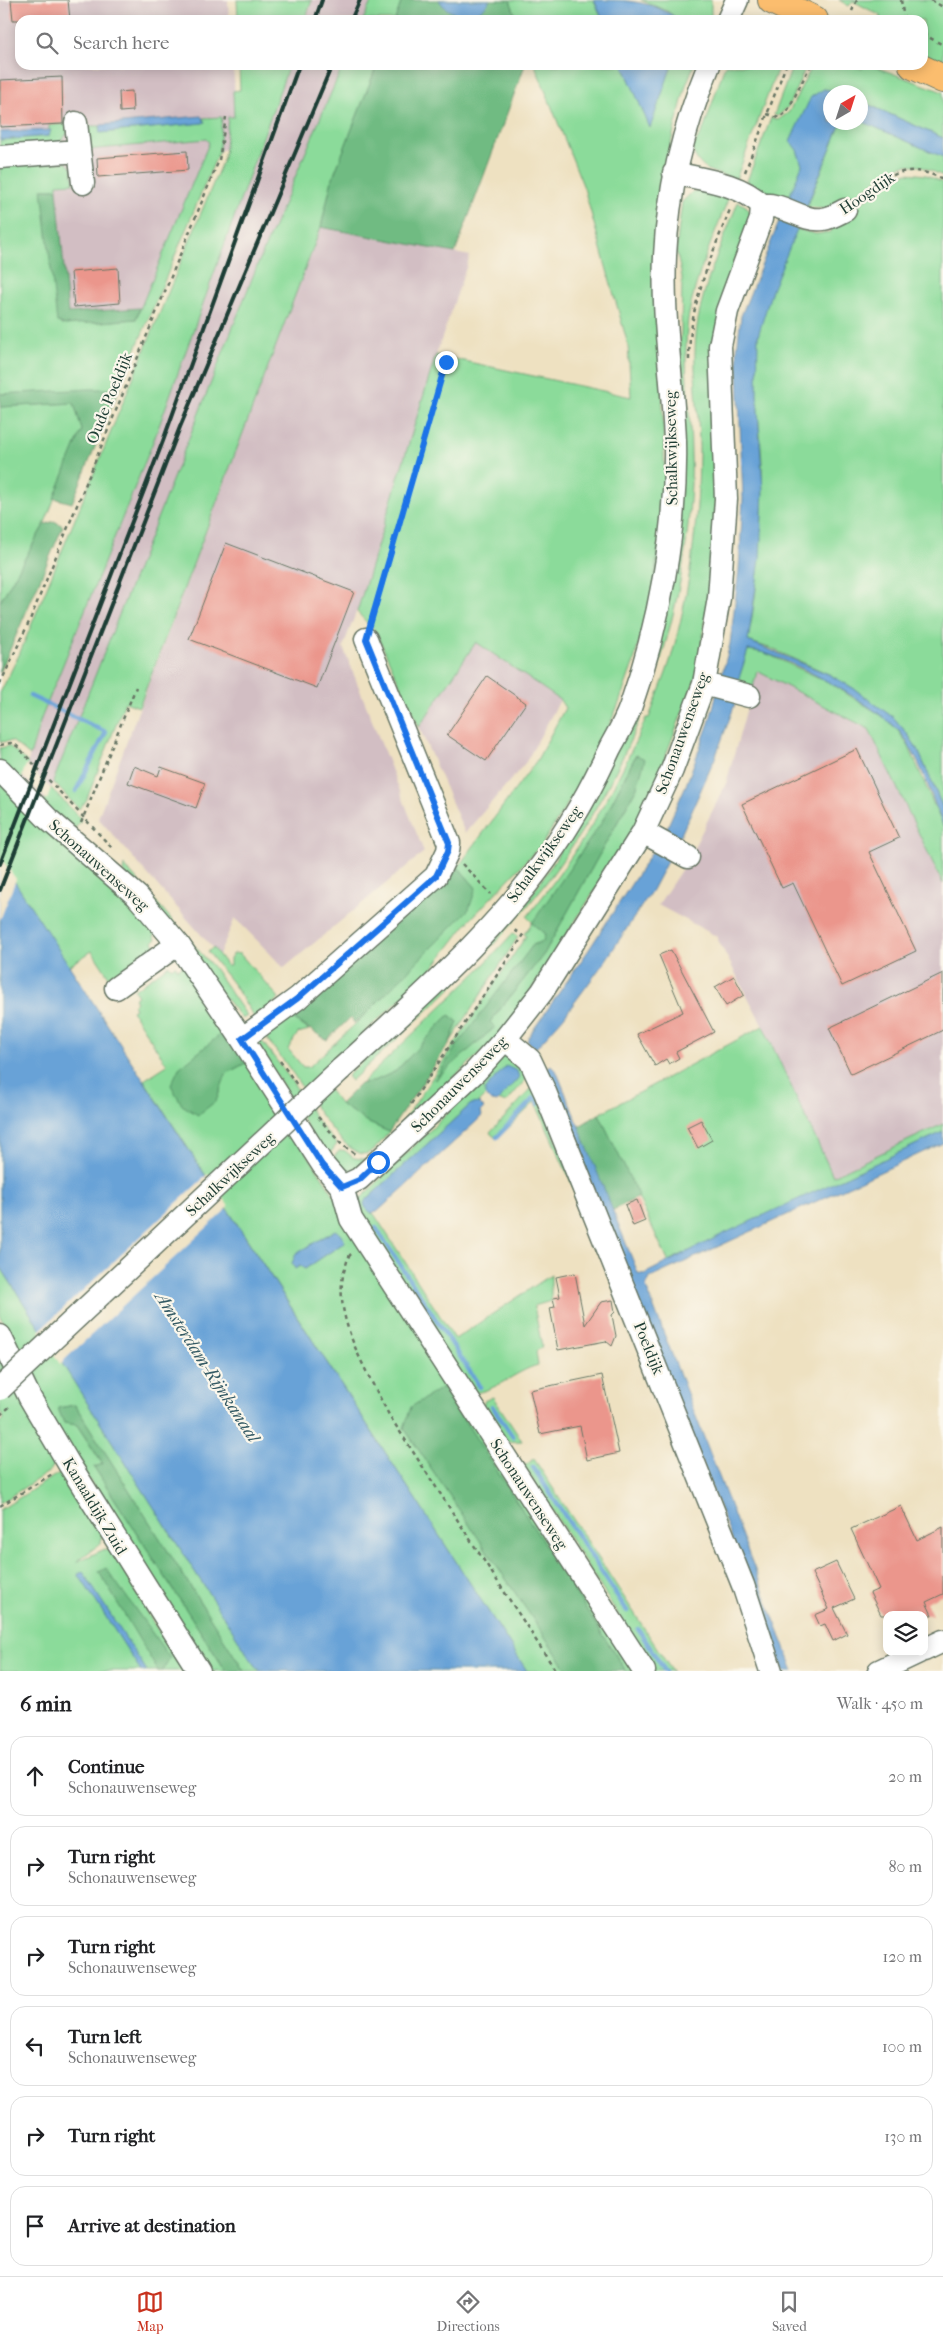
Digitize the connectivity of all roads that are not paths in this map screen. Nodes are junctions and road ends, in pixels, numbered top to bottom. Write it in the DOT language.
graph roads {
  1 [pos="737,0"];
  2 [pos="772,0"];
  3 [pos="730,15"];
  4 [pos="804,15"];
  5 [pos="707,70"];
  6 [pos="924,70"];
  7 [pos="943,79"];
  8 [pos="76,123"];
  9 [pos="79,151"];
  10 [pos="0,157"];
  11 [pos="674,173"];
  12 [pos="83,183"];
  13 [pos="772,206"];
  14 [pos="845,210"];
  15 [pos="366,639"];
  16 [pos="710,686"];
  17 [pos="744,695"];
  18 [pos="0,770"];
  19 [pos="649,836"];
  20 [pos="682,854"];
  21 [pos="178,944"];
  22 [pos="116,988"];
  23 [pos="242,1039"];
  24 [pos="505,1039"];
  25 [pos="342,1187"];
  26 [pos="0,1336"];
  27 [pos="0,1389"];
  28 [pos="943,1641"];
  29 [pos="928,1648"];
  30 [pos="911,1656"];
  31 [pos="199,1671"];
  32 [pos="644,1671"];
  33 [pos="771,1671"];
  34 [pos="879,1671"];
  1 -- 3 [label="street"];
  2 -- 4 [label="main road"];
  5 -- 11 [label="street, Schalkwijkseweg"];
  6 -- 7 [label="main road"];
  8 -- 9 [label="street"];
  9 -- 10 [label="street"];
  9 -- 12 [label="street"];
  11 -- 13 [label="street"];
  11 -- 27 [label="street, Schalkwijkseweg, bridge"];
  13 -- 14 [label="street, Hoogdijk"];
  13 -- 16 [label="street, Schonauwenseweg"];
  15 -- 23 [label="street"];
  16 -- 17 [label="street"];
  16 -- 19 [label="street, Schonauwenseweg"];
  18 -- 21 [label="street, Schonauwenseweg"];
  19 -- 20 [label="street"];
  19 -- 24 [label="street, Schonauwenseweg"];
  21 -- 22 [label="street"];
  21 -- 23 [label="street, Schonauwenseweg"];
  23 -- 25 [label="street, Schonauwenseweg"];
  24 -- 25 [label="street, Schonauwenseweg"];
  24 -- 33 [label="street, Poeldijk"];
  25 -- 32 [label="street, Schonauwenseweg"];
  26 -- 31 [label="street, Kanaaldijk Zuid"];
  28 -- 29 [label="street"];
  30 -- 34 [label="street"];
}
